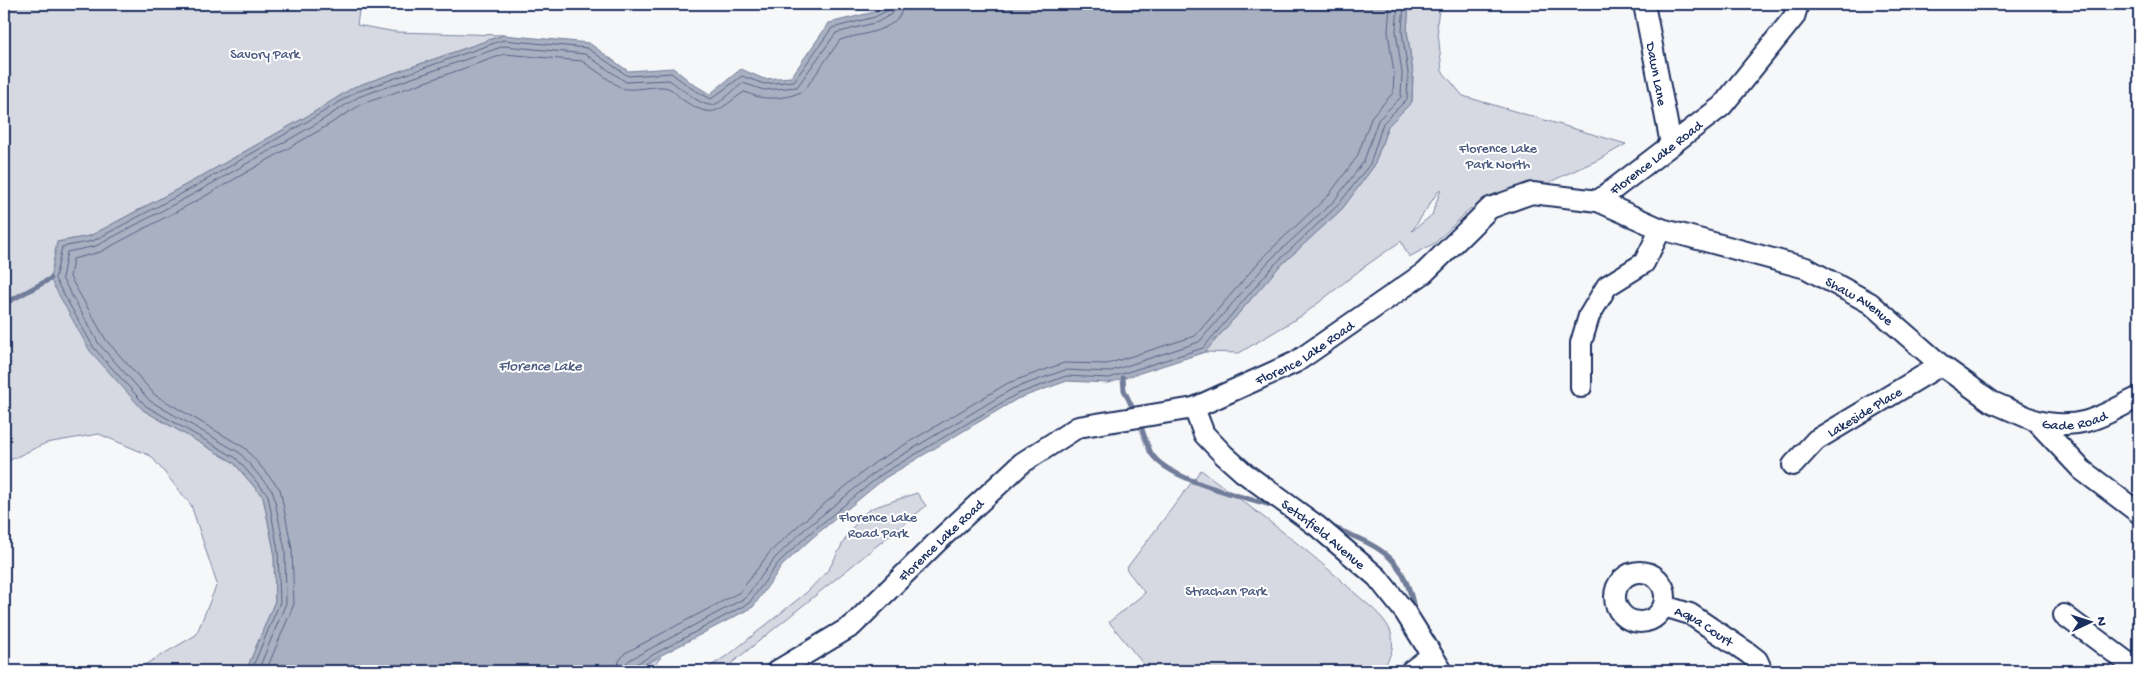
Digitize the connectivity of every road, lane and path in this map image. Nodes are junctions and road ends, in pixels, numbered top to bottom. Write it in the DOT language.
graph roads {
  1 [pos="1644,4"];
  2 [pos="1798,4"];
  3 [pos="1671,144"];
  4 [pos="1598,201"];
  5 [pos="1661,229"];
  6 [pos="1941,365"];
  7 [pos="1581,387"];
  8 [pos="2139,397"];
  9 [pos="1194,408"];
  10 [pos="2036,421"];
  11 [pos="1793,466"];
  12 [pos="2139,513"];
  13 [pos="1664,606"];
  14 [pos="2064,615"];
  15 [pos="1437,663"];
  16 [pos="777,671"];
  17 [pos="1411,671"];
  18 [pos="1762,671"];
  19 [pos="2139,671"];
  1 -- 3 [label="street, Dawn Lane"];
  2 -- 3 [label="street, Florence Lake Road"];
  3 -- 4 [label="street, Florence Lake Road"];
  4 -- 5 [label="street, Shaw Avenue"];
  4 -- 9 [label="street, Florence Lake Road"];
  5 -- 6 [label="street, Shaw Avenue"];
  5 -- 7 [label="street"];
  6 -- 10 [label="street, Shaw Avenue"];
  6 -- 11 [label="street, Lakeside Place"];
  8 -- 10 [label="street, Gade Road"];
  9 -- 15 [label="street, Setchfield Avenue"];
  9 -- 16 [label="street, Florence Lake Road"];
  10 -- 12 [label="street, Shaw Avenue"];
  13 -- 18 [label="street, Aqua Court"];
  14 -- 19 [label="street"];
  15 -- 17 [label="street"];
}
